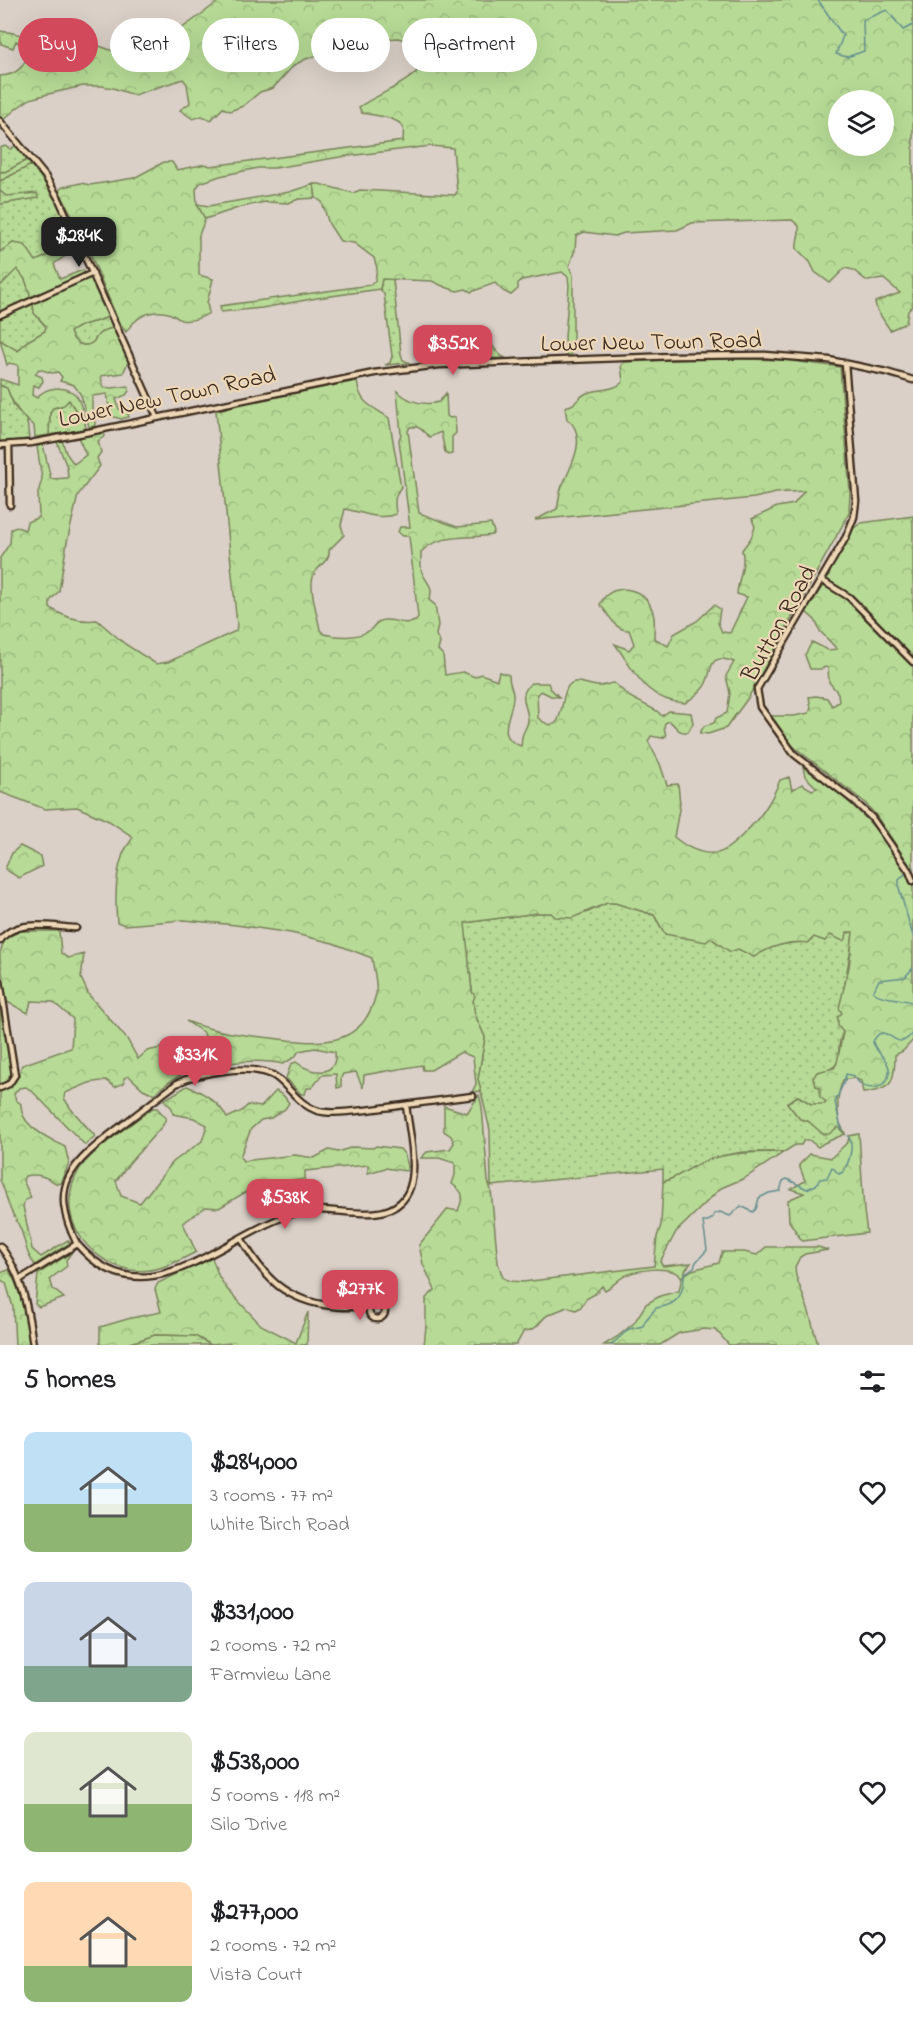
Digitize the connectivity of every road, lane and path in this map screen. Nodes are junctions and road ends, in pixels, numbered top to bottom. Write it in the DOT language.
graph roads {
  1 [pos="0,121"];
  2 [pos="93,273"];
  3 [pos="0,315"];
  4 [pos="845,363"];
  5 [pos="913,380"];
  6 [pos="157,417"];
  7 [pos="0,445"];
  8 [pos="9,445"];
  9 [pos="10,505"];
  10 [pos="821,580"];
  11 [pos="913,662"];
  12 [pos="913,881"];
  13 [pos="76,928"];
  14 [pos="0,941"];
  15 [pos="0,981"];
  16 [pos="0,1088"];
  17 [pos="473,1096"];
  18 [pos="406,1105"];
  19 [pos="241,1238"];
  20 [pos="77,1244"];
  21 [pos="0,1246"];
  22 [pos="19,1280"];
  23 [pos="370,1307"];
  24 [pos="33,1345"];
  1 -- 2 [label="street"];
  2 -- 3 [label="street"];
  2 -- 6 [label="street"];
  4 -- 5 [label="street, Lower New Town Road"];
  4 -- 6 [label="street, Lower New Town Road"];
  4 -- 10 [label="street, Button Road"];
  6 -- 8 [label="street, Lower New Town Road"];
  7 -- 8 [label="street, Lower New Town Road"];
  8 -- 9 [label="street"];
  10 -- 11 [label="street"];
  10 -- 12 [label="street, Button Road"];
  13 -- 14 [label="street"];
  15 -- 16 [label="street"];
  17 -- 18 [label="street"];
  18 -- 19 [label="street"];
  18 -- 20 [label="street"];
  19 -- 20 [label="street"];
  19 -- 23 [label="street"];
  20 -- 22 [label="street"];
  21 -- 22 [label="street"];
  22 -- 24 [label="street"];
}
